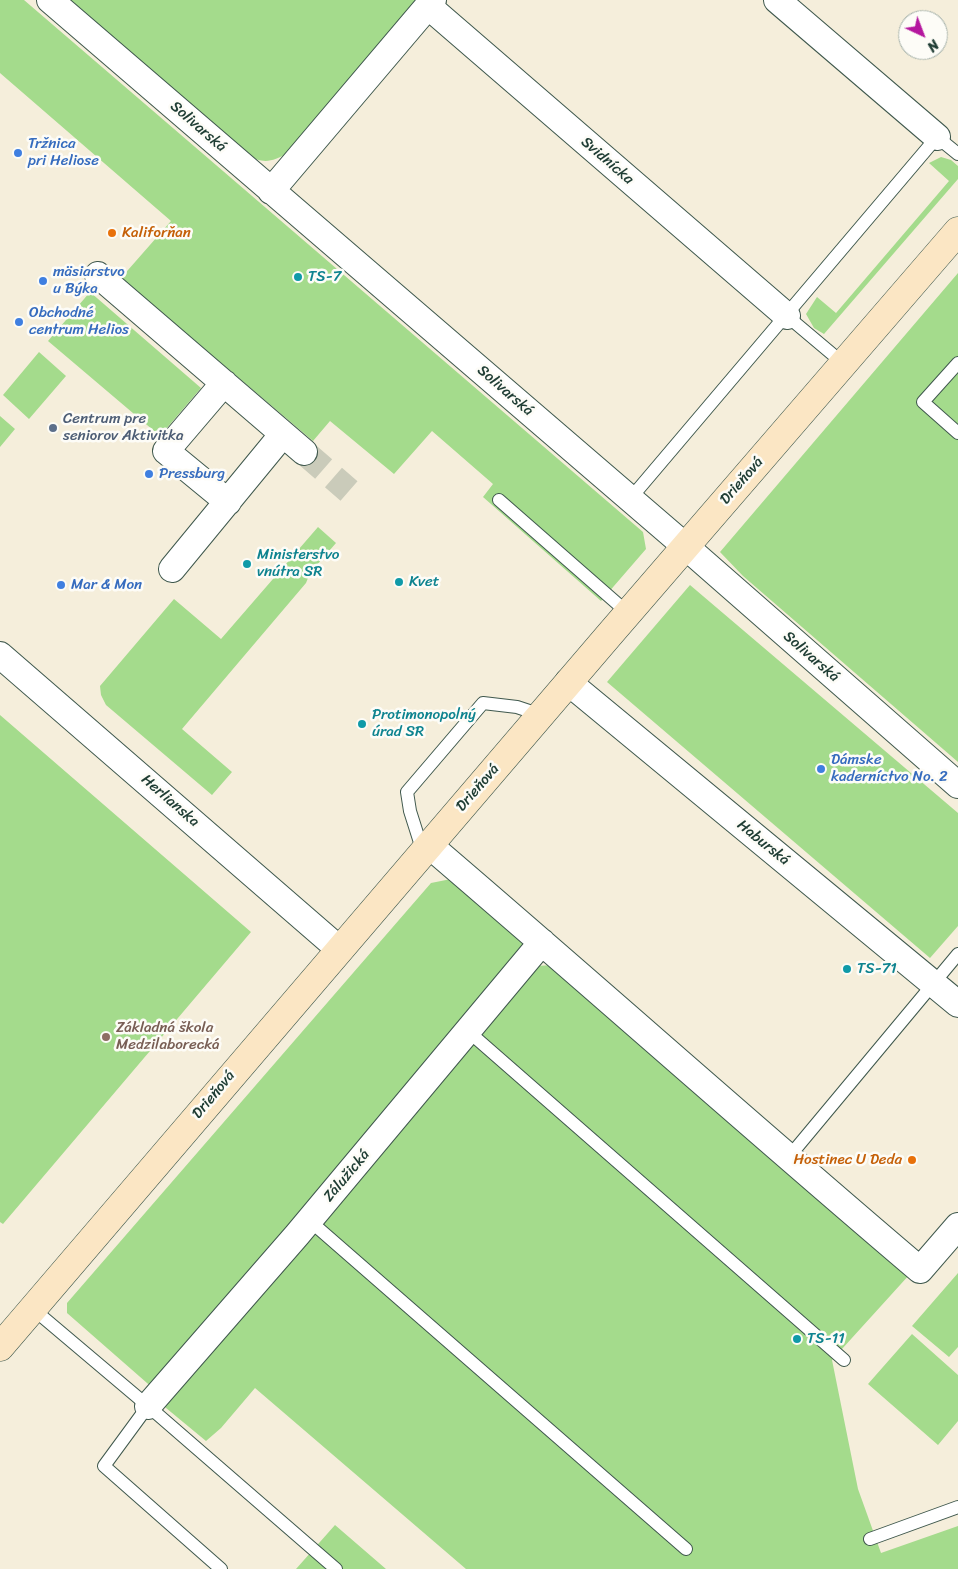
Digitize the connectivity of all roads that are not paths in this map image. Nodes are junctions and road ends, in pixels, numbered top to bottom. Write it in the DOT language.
graph roads {
  1 [pos="50,0"];
  2 [pos="778,0"];
  3 [pos="430,3"];
  4 [pos="937,137"];
  5 [pos="958,154"];
  6 [pos="265,185"];
  7 [pos="958,231"];
  8 [pos="98,275"];
  9 [pos="787,316"];
  10 [pos="958,363"];
  11 [pos="844,364"];
  12 [pos="224,383"];
  13 [pos="958,433"];
  14 [pos="283,434"];
  15 [pos="304,452"];
  16 [pos="630,499"];
  17 [pos="499,500"];
  18 [pos="228,502"];
  19 [pos="685,546"];
  20 [pos="172,569"];
  21 [pos="628,613"];
  22 [pos="0,655"];
  23 [pos="568,682"];
  24 [pos="541,715"];
  25 [pos="958,785"];
  26 [pos="426,849"];
  27 [pos="542,942"];
  28 [pos="340,949"];
  29 [pos="958,954"];
  30 [pos="933,982"];
  31 [pos="958,1004"];
  32 [pos="469,1032"];
  33 [pos="788,1158"];
  34 [pos="310,1221"];
  35 [pos="958,1226"];
  36 [pos="32,1308"];
  37 [pos="0,1346"];
  38 [pos="844,1360"];
  39 [pos="148,1406"];
  40 [pos="958,1507"];
  41 [pos="870,1539"];
  42 [pos="686,1549"];
  43 [pos="221,1569"];
  44 [pos="336,1569"];
  1 -- 6 [label="street, Solivarská"];
  2 -- 4 [label="street"];
  3 -- 6 [label="street, Svidnícka"];
  3 -- 9 [label="street, Svidnícka"];
  4 -- 5 [label="lane"];
  4 -- 9 [label="lane"];
  6 -- 16 [label="street, Solivarská"];
  7 -- 11 [label="street, Drieňová"];
  8 -- 12 [label="street"];
  9 -- 11 [label="lane"];
  9 -- 16 [label="lane"];
  10 -- 13 [label="lane"];
  11 -- 19 [label="street, Drieňová"];
  12 -- 14 [label="street"];
  12 -- 18 [label="street"];
  14 -- 15 [label="street"];
  14 -- 18 [label="street"];
  16 -- 19 [label="street, Solivarská"];
  17 -- 21 [label="lane"];
  18 -- 20 [label="street"];
  19 -- 21 [label="street, Drieňová"];
  19 -- 25 [label="street, Solivarská"];
  21 -- 23 [label="street, Drieňová"];
  22 -- 28 [label="street, Herlianska"];
  23 -- 24 [label="street, Drieňová"];
  23 -- 30 [label="street, Haburská"];
  24 -- 26 [label="street, Drieňová"];
  24 -- 26 [label="lane"];
  26 -- 27 [label="street"];
  26 -- 28 [label="street, Drieňová"];
  27 -- 32 [label="street, Zálužická"];
  27 -- 33 [label="street"];
  28 -- 36 [label="street, Drieňová"];
  29 -- 30 [label="lane"];
  30 -- 31 [label="street, Haburská"];
  30 -- 33 [label="lane"];
  32 -- 34 [label="street, Zálužická"];
  32 -- 38 [label="lane"];
  33 -- 35 [label="street"];
  34 -- 39 [label="street, Zálužická"];
  34 -- 42 [label="lane"];
  36 -- 37 [label="street, Drieňová"];
  36 -- 39 [label="lane"];
  39 -- 43 [label="lane"];
  39 -- 44 [label="lane"];
  40 -- 41 [label="lane"];
}
